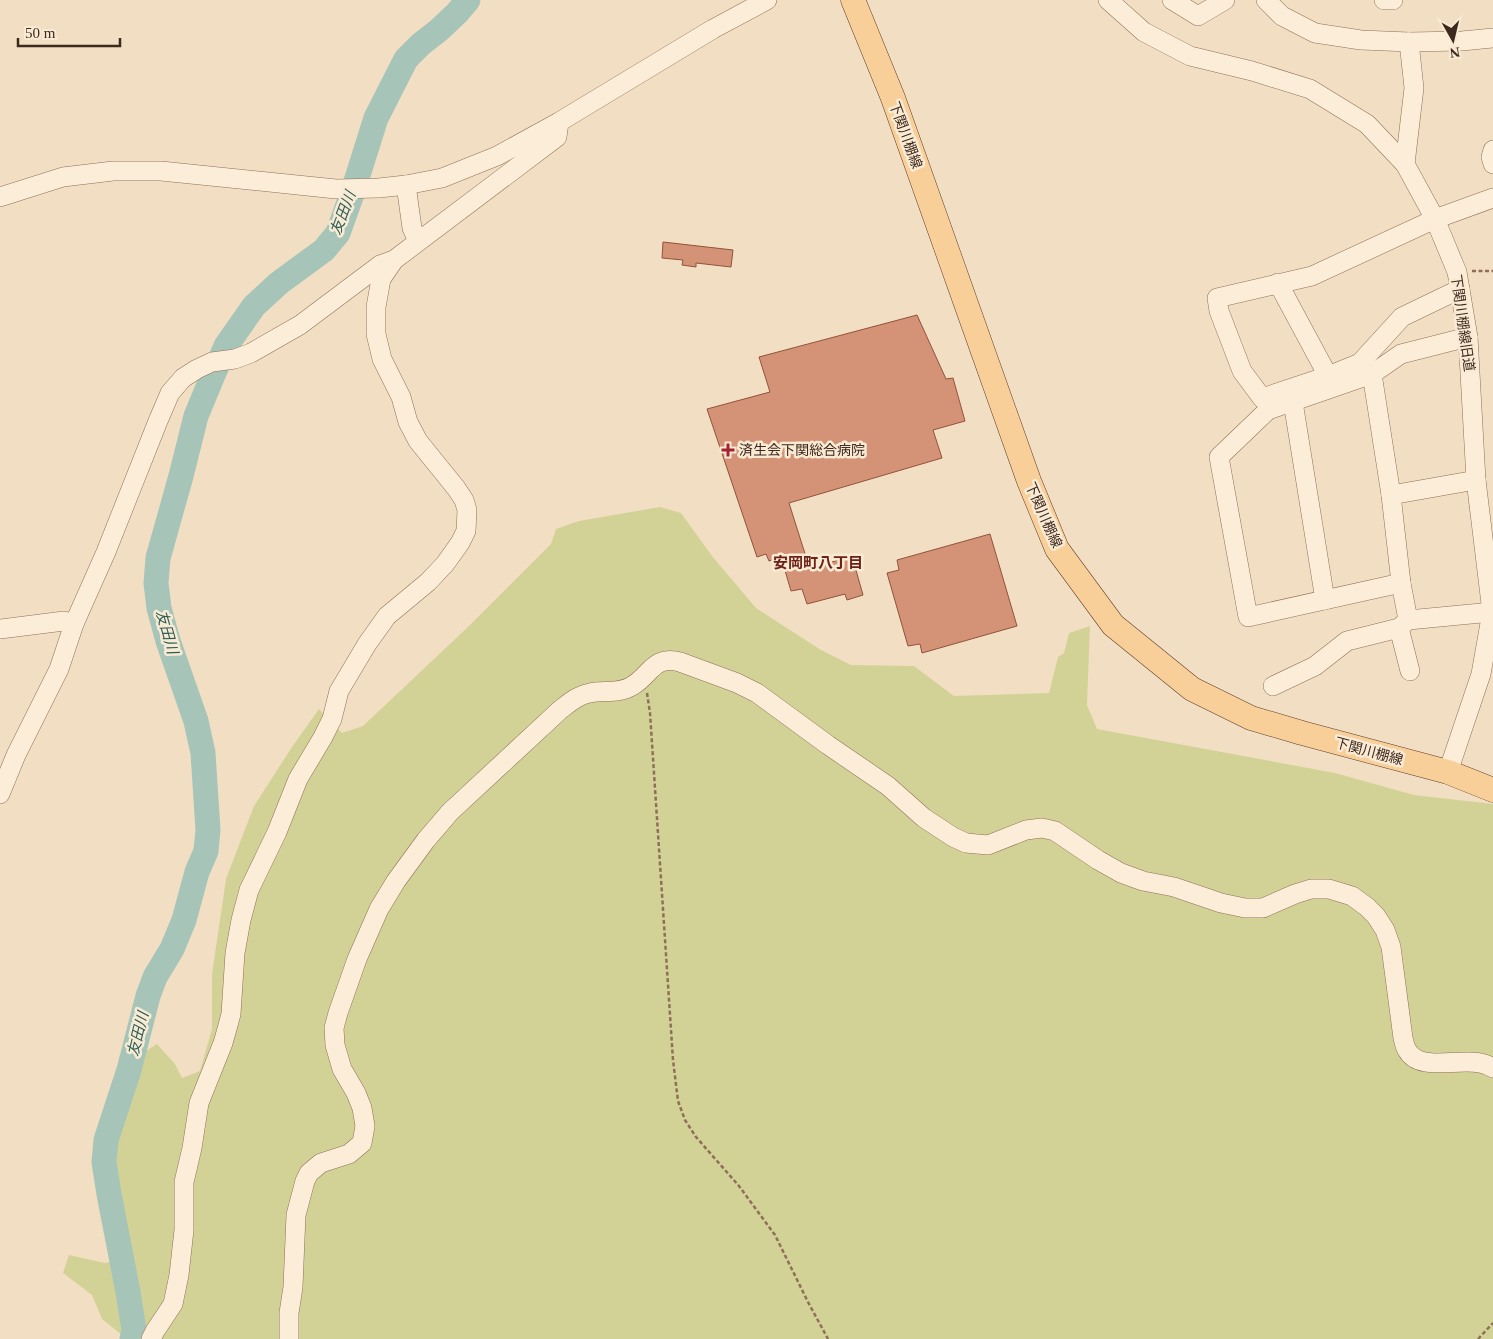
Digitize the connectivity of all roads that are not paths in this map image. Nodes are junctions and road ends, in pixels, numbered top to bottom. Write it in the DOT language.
graph roads {
  1 [pos="767,0"];
  2 [pos="852,0"];
  3 [pos="1108,0"];
  4 [pos="1172,0"];
  5 [pos="1226,0"];
  6 [pos="1266,0"];
  7 [pos="1384,0"];
  8 [pos="1393,0"];
  9 [pos="1493,38"];
  10 [pos="1409,42"];
  11 [pos="558,122"];
  12 [pos="1493,150"];
  13 [pos="1405,164"];
  14 [pos="1493,164"];
  15 [pos="406,185"];
  16 [pos="0,197"];
  17 [pos="1493,198"];
  18 [pos="1435,219"];
  19 [pos="418,241"];
  20 [pos="394,260"];
  21 [pos="1459,280"];
  22 [pos="1278,283"];
  23 [pos="1468,337"];
  24 [pos="1372,374"];
  25 [pos="1328,376"];
  26 [pos="1292,402"];
  27 [pos="1476,480"];
  28 [pos="1391,495"];
  29 [pos="1401,583"];
  30 [pos="1325,600"];
  31 [pos="1492,612"];
  32 [pos="74,624"];
  33 [pos="1403,624"];
  34 [pos="0,629"];
  35 [pos="1410,671"];
  36 [pos="1487,673"];
  37 [pos="1273,686"];
  38 [pos="1448,772"];
  39 [pos="1493,790"];
  40 [pos="0,794"];
  41 [pos="1493,1068"];
  42 [pos="152,1339"];
  43 [pos="289,1339"];
  1 -- 11 [label="street"];
  2 -- 38 [label="main road, 下関川棚線"];
  3 -- 13 [label="street, 下関川棚線旧道"];
  4 -- 5 [label="street"];
  6 -- 10 [label="street"];
  7 -- 8 [label="street"];
  9 -- 10 [label="street"];
  10 -- 13 [label="street"];
  11 -- 15 [label="street"];
  11 -- 19 [label="street"];
  12 -- 14 [label="street"];
  13 -- 18 [label="street, 下関川棚線旧道"];
  15 -- 16 [label="street"];
  15 -- 19 [label="street"];
  17 -- 18 [label="street"];
  18 -- 21 [label="street, 下関川棚線旧道"];
  18 -- 22 [label="street"];
  19 -- 20 [label="street"];
  20 -- 32 [label="street"];
  20 -- 42 [label="street"];
  21 -- 23 [label="street, 下関川棚線旧道"];
  21 -- 25 [label="street"];
  22 -- 25 [label="street"];
  22 -- 25 [label="street"];
  23 -- 24 [label="street"];
  23 -- 27 [label="street, 下関川棚線旧道"];
  24 -- 26 [label="street"];
  24 -- 28 [label="street"];
  26 -- 30 [label="street"];
  26 -- 30 [label="street"];
  27 -- 28 [label="street"];
  27 -- 31 [label="street, 下関川棚線旧道"];
  28 -- 29 [label="street"];
  29 -- 30 [label="street"];
  29 -- 33 [label="street"];
  31 -- 33 [label="street"];
  31 -- 36 [label="street, 下関川棚線旧道"];
  32 -- 34 [label="street"];
  32 -- 40 [label="street"];
  33 -- 35 [label="street"];
  33 -- 37 [label="street"];
  36 -- 38 [label="street, 下関川棚線旧道"];
  38 -- 39 [label="main road, 下関川棚線"];
  41 -- 43 [label="street"];
}
